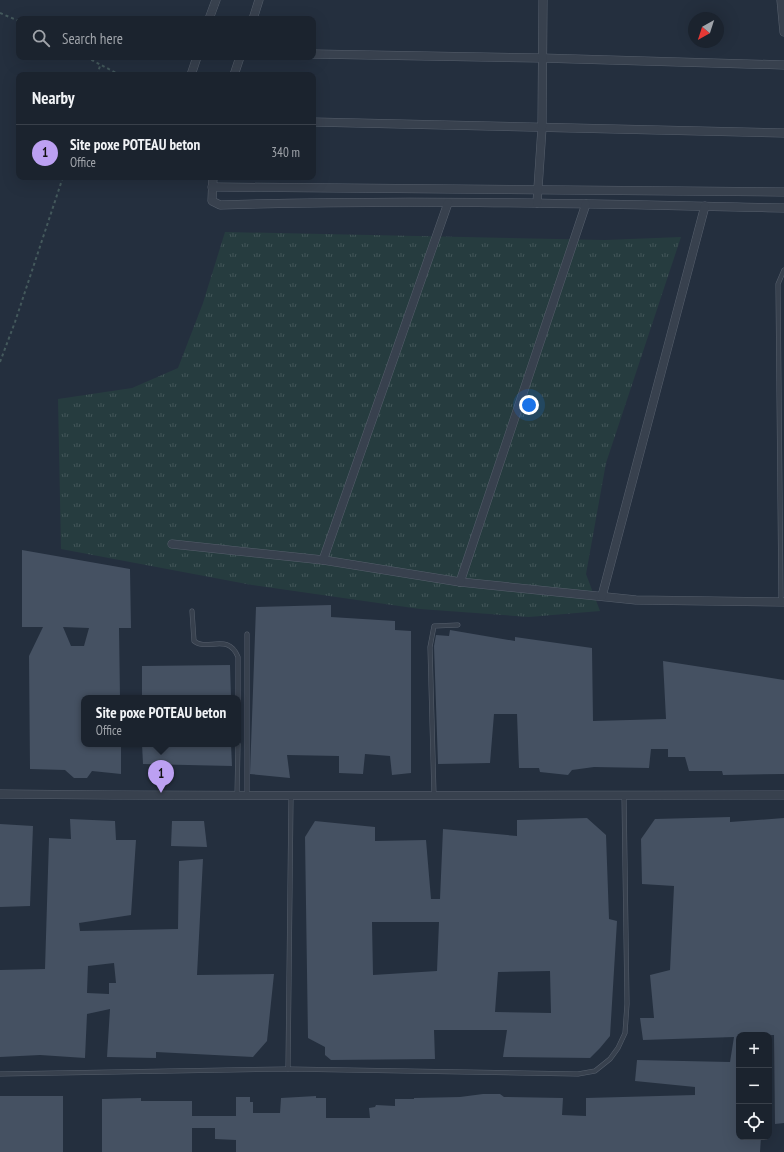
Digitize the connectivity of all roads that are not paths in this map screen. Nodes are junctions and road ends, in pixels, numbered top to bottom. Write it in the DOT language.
graph roads {
  1 [pos="216,0"];
  2 [pos="259,0"];
  3 [pos="543,0"];
  4 [pos="781,0"];
  5 [pos="210,16"];
  6 [pos="254,16"];
  7 [pos="784,32"];
  8 [pos="316,54"];
  9 [pos="541,58"];
  10 [pos="195,60"];
  11 [pos="239,60"];
  12 [pos="784,65"];
  13 [pos="191,72"];
  14 [pos="235,72"];
  15 [pos="316,122"];
  16 [pos="542,128"];
  17 [pos="784,133"];
  18 [pos="213,180"];
  19 [pos="212,187"];
  20 [pos="537,190"];
  21 [pos="784,192"];
  22 [pos="448,203"];
  23 [pos="537,203"];
  24 [pos="586,204"];
  25 [pos="705,206"];
  26 [pos="784,208"];
  27 [pos="784,270"];
  28 [pos="172,544"];
  29 [pos="323,560"];
  30 [pos="460,582"];
  31 [pos="602,596"];
  32 [pos="782,602"];
  33 [pos="192,611"];
  34 [pos="458,625"];
  35 [pos="247,634"];
  36 [pos="238,695"];
  37 [pos="238,747"];
  38 [pos="0,794"];
  39 [pos="434,795"];
  40 [pos="624,795"];
  41 [pos="784,795"];
  42 [pos="237,796"];
  43 [pos="247,796"];
  44 [pos="291,797"];
  45 [pos="288,1069"];
  46 [pos="0,1074"];
  1 -- 5 [label="street"];
  2 -- 6 [label="street"];
  3 -- 9 [label="street"];
  4 -- 7 [label="street"];
  8 -- 9 [label="street"];
  9 -- 12 [label="street"];
  9 -- 16 [label="street"];
  10 -- 13 [label="street"];
  11 -- 14 [label="street"];
  15 -- 16 [label="street"];
  16 -- 17 [label="street"];
  16 -- 20 [label="street"];
  18 -- 19 [label="street"];
  19 -- 20 [label="street"];
  19 -- 22 [label="street"];
  20 -- 21 [label="street"];
  20 -- 23 [label="street"];
  22 -- 23 [label="street"];
  22 -- 29 [label="street"];
  23 -- 24 [label="street"];
  24 -- 25 [label="street"];
  24 -- 30 [label="street"];
  25 -- 26 [label="street"];
  25 -- 31 [label="street"];
  27 -- 32 [label="lane"];
  28 -- 29 [label="street"];
  29 -- 30 [label="street"];
  30 -- 31 [label="street"];
  31 -- 32 [label="street"];
  33 -- 36 [label="lane"];
  34 -- 39 [label="lane"];
  35 -- 43 [label="lane"];
  37 -- 42 [label="lane"];
  38 -- 42 [label="street"];
  39 -- 40 [label="street"];
  39 -- 44 [label="street"];
  40 -- 41 [label="street"];
  40 -- 45 [label="lane"];
  42 -- 43 [label="street"];
  43 -- 44 [label="street"];
  44 -- 45 [label="lane"];
  45 -- 46 [label="lane"];
}
